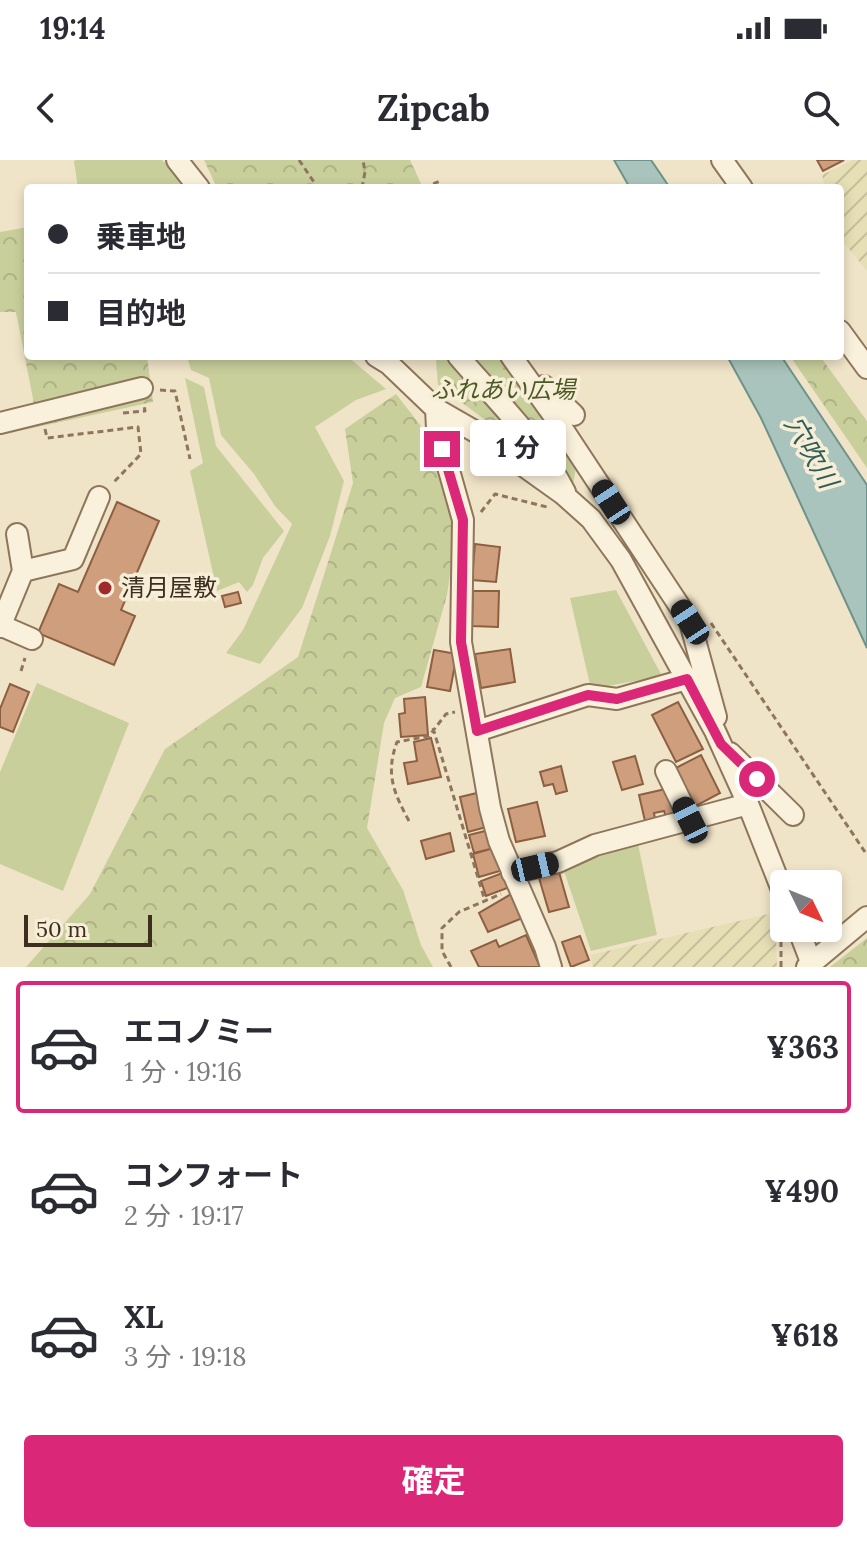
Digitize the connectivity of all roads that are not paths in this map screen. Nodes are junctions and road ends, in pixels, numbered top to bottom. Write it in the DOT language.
graph roads {
  1 [pos="177,160"];
  2 [pos="726,163"];
  3 [pos="196,184"];
  4 [pos="739,184"];
  5 [pos="844,336"];
  6 [pos="382,360"];
  7 [pos="462,360"];
  8 [pos="515,360"];
  9 [pos="516,360"];
  10 [pos="867,368"];
  11 [pos="142,388"];
  12 [pos="436,409"];
  13 [pos="574,415"];
  14 [pos="0,423"];
  15 [pos="99,497"];
  16 [pos="569,499"];
  17 [pos="17,534"];
  18 [pos="23,571"];
  19 [pos="1,626"];
  20 [pos="31,644"];
  21 [pos="687,679"];
  22 [pos="475,724"];
  23 [pos="721,744"];
  24 [pos="666,771"];
  25 [pos="748,804"];
  26 [pos="793,815"];
  27 [pos="690,820"];
  28 [pos="774,870"];
  29 [pos="516,880"];
  30 [pos="861,922"];
  31 [pos="802,942"];
  32 [pos="809,964"];
  33 [pos="551,967"];
  1 -- 3 [label="street"];
  2 -- 4 [label="street"];
  5 -- 10 [label="street"];
  6 -- 12 [label="street"];
  7 -- 16 [label="street"];
  8 -- 23 [label="street"];
  9 -- 13 [label="street"];
  11 -- 14 [label="street"];
  12 -- 16 [label="street"];
  12 -- 22 [label="street"];
  15 -- 18 [label="street"];
  16 -- 21 [label="street"];
  17 -- 18 [label="street"];
  18 -- 19 [label="street"];
  19 -- 20 [label="street"];
  21 -- 22 [label="street"];
  21 -- 23 [label="street"];
  22 -- 29 [label="street"];
  23 -- 25 [label="street"];
  23 -- 26 [label="street"];
  24 -- 27 [label="street"];
  25 -- 27 [label="street"];
  25 -- 28 [label="street"];
  27 -- 29 [label="street"];
  29 -- 33 [label="street"];
  30 -- 32 [label="street"];
  31 -- 32 [label="street"];
}
